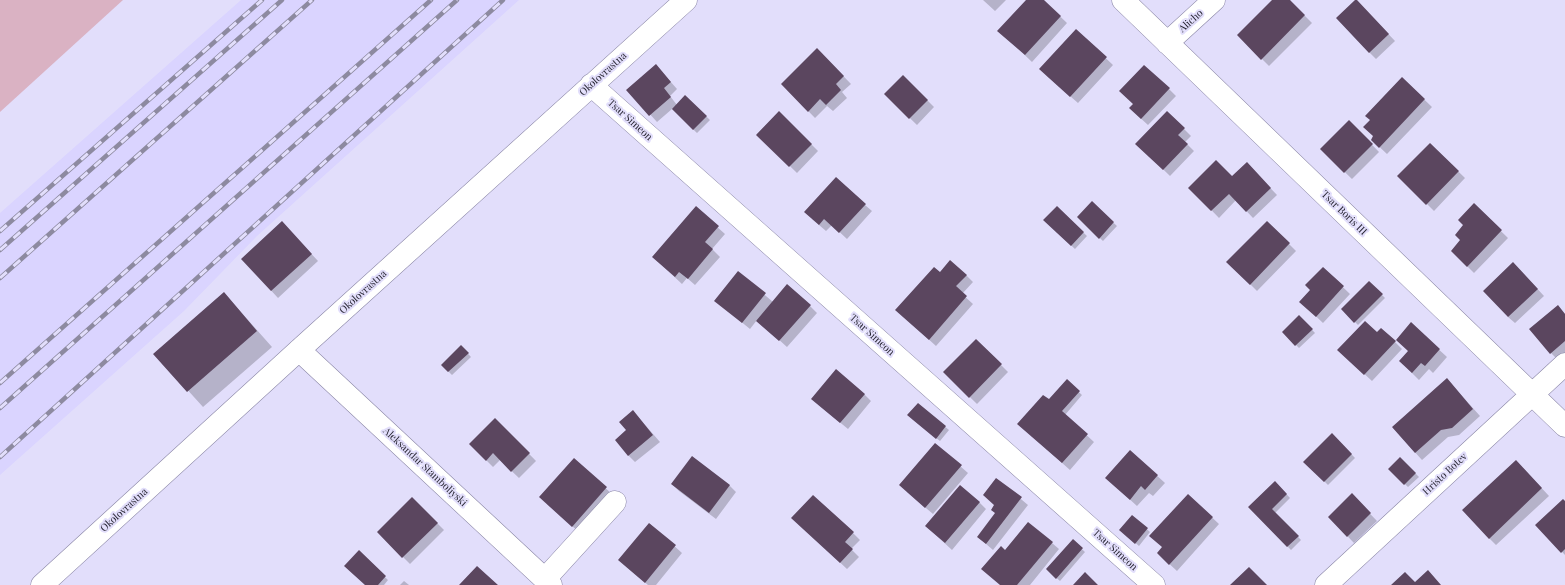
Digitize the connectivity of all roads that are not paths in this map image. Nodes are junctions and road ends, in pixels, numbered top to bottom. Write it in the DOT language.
graph roads {
  1 [pos="686,0"];
  2 [pos="1123,0"];
  3 [pos="1214,0"];
  4 [pos="1167,43"];
  5 [pos="590,85"];
  6 [pos="299,350"];
  7 [pos="1565,364"];
  8 [pos="1533,393"];
  9 [pos="1565,426"];
  10 [pos="614,502"];
  11 [pos="548,582"];
  12 [pos="42,585"];
  13 [pos="1154,585"];
  14 [pos="1326,585"];
  1 -- 5 [label="street, Okolovrastna"];
  2 -- 4 [label="street, Tsar Boris III"];
  3 -- 4 [label="street, Alicho"];
  4 -- 8 [label="street, Tsar Boris III"];
  5 -- 6 [label="street, Okolovrastna"];
  5 -- 13 [label="street, Tsar Simeon"];
  6 -- 11 [label="street, Aleksandar Stamboliyski"];
  6 -- 12 [label="street, Okolovrastna"];
  7 -- 8 [label="street, Hristo Botev"];
  8 -- 9 [label="street, Tsar Boris III"];
  8 -- 14 [label="street, Hristo Botev"];
  10 -- 11 [label="street"];
}
